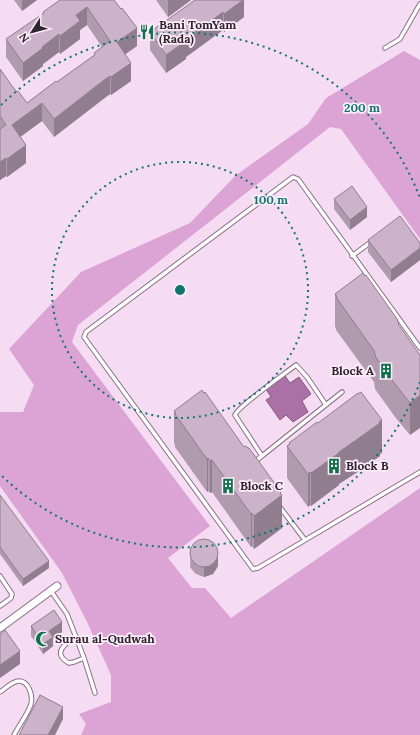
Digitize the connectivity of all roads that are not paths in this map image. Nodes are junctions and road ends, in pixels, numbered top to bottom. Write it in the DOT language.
graph roads {
  1 [pos="420,4"];
  2 [pos="384,48"];
  3 [pos="377,236"];
  4 [pos="352,256"];
  5 [pos="420,348"];
  6 [pos="342,392"];
  7 [pos="326,405"];
  8 [pos="262,456"];
  9 [pos="256,469"];
  10 [pos="420,472"];
  11 [pos="275,499"];
  12 [pos="305,540"];
  13 [pos="0,576"];
  14 [pos="54,588"];
  15 [pos="0,606"];
  16 [pos="0,628"];
  17 [pos="76,636"];
  18 [pos="84,658"];
  19 [pos="0,692"];
  20 [pos="95,693"];
  21 [pos="14,735"];
  1 -- 2 [label="lane"];
  3 -- 4 [label="lane"];
  4 -- 5 [label="lane"];
  4 -- 12 [label="lane"];
  6 -- 7 [label="lane"];
  7 -- 8 [label="lane"];
  7 -- 8 [label="lane"];
  8 -- 9 [label="lane"];
  10 -- 12 [label="lane"];
  11 -- 12 [label="lane"];
  13 -- 15 [label="lane"];
  14 -- 16 [label="street"];
  14 -- 17 [label="lane"];
  17 -- 18 [label="lane"];
  17 -- 18 [label="lane"];
  18 -- 20 [label="lane"];
  19 -- 21 [label="lane"];
}
